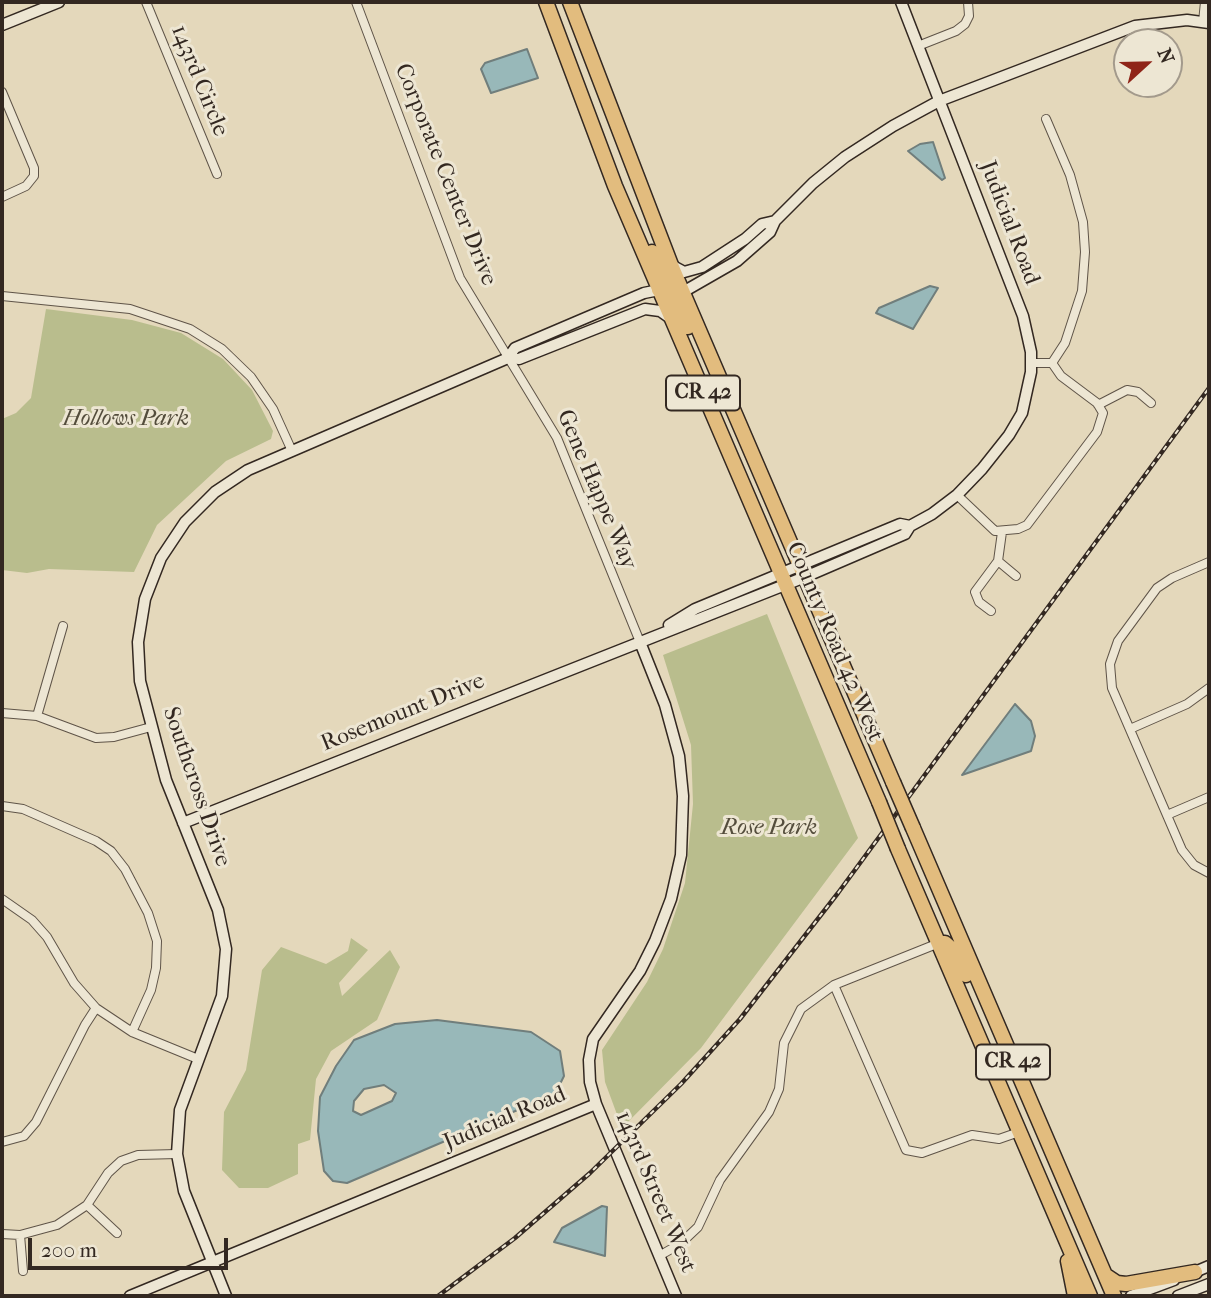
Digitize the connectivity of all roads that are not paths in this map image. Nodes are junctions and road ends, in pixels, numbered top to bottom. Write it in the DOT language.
graph roads {
  1 [pos="59,2"];
  2 [pos="146,2"];
  3 [pos="356,2"];
  4 [pos="546,2"];
  5 [pos="570,2"];
  6 [pos="901,2"];
  7 [pos="968,2"];
  8 [pos="1205,2"];
  9 [pos="1206,22"];
  10 [pos="2,25"];
  11 [pos="918,46"];
  12 [pos="2,92"];
  13 [pos="939,101"];
  14 [pos="1046,119"];
  15 [pos="217,174"];
  16 [pos="615,186"];
  17 [pos="2,197"];
  18 [pos="775,221"];
  19 [pos="671,265"];
  20 [pos="659,290"];
  21 [pos="683,292"];
  22 [pos="2,296"];
  23 [pos="670,318"];
  24 [pos="508,358"];
  25 [pos="1032,363"];
  26 [pos="1052,363"];
  27 [pos="720,378"];
  28 [pos="1151,402"];
  29 [pos="1098,405"];
  30 [pos="292,451"];
  31 [pos="957,495"];
  32 [pos="1002,532"];
  33 [pos="998,561"];
  34 [pos="1209,562"];
  35 [pos="803,572"];
  36 [pos="1016,576"];
  37 [pos="783,580"];
  38 [pos="991,611"];
  39 [pos="63,626"];
  40 [pos="640,642"];
  41 [pos="1209,688"];
  42 [pos="2,713"];
  43 [pos="37,716"];
  44 [pos="150,727"];
  45 [pos="1130,729"];
  46 [pos="1209,797"];
  47 [pos="2,806"];
  48 [pos="1167,815"];
  49 [pos="183,823"];
  50 [pos="898,849"];
  51 [pos="1209,873"];
  52 [pos="2,899"];
  53 [pos="958,934"];
  54 [pos="939,943"];
  55 [pos="834,985"];
  56 [pos="96,1008"];
  57 [pos="132,1032"];
  58 [pos="198,1059"];
  59 [pos="1014,1066"];
  60 [pos="596,1104"];
  61 [pos="1019,1132"];
  62 [pos="2,1142"];
  63 [pos="177,1154"];
  64 [pos="87,1205"];
  65 [pos="1060,1228"];
  66 [pos="117,1233"];
  67 [pos="2,1234"];
  68 [pos="20,1235"];
  69 [pos="659,1256"];
  70 [pos="212,1263"];
  71 [pos="1209,1266"];
  72 [pos="23,1271"];
  73 [pos="1195,1272"];
  74 [pos="1104,1273"];
  75 [pos="1209,1284"];
  76 [pos="130,1296"];
  77 [pos="226,1296"];
  78 [pos="676,1296"];
  79 [pos="1075,1296"];
  80 [pos="1090,1296"];
  81 [pos="1114,1296"];
  82 [pos="1131,1296"];
  83 [pos="1178,1296"];
  1 -- 10 [label="street"];
  2 -- 15 [label="street, 143rd Circle"];
  3 -- 24 [label="street, Corporate Center Drive"];
  4 -- 16 [label="highway, County Road 42 West / CR 42"];
  5 -- 19 [label="highway, County Road 42 West / CR 42"];
  6 -- 11 [label="street, Judicial Road"];
  7 -- 11 [label="street"];
  8 -- 9 [label="street"];
  9 -- 13 [label="street"];
  11 -- 13 [label="street, Judicial Road"];
  12 -- 17 [label="street"];
  13 -- 18 [label="street"];
  13 -- 25 [label="street, Judicial Road"];
  14 -- 26 [label="street"];
  16 -- 20 [label="highway, County Road 42 West / CR 42"];
  16 -- 21 [label="highway"];
  18 -- 19 [label="street"];
  18 -- 21 [label="street"];
  19 -- 21 [label="highway, County Road 42 West / CR 42"];
  20 -- 23 [label="highway, County Road 42 West / CR 42"];
  20 -- 24 [label="street, Southcross Drive"];
  20 -- 27 [label="highway"];
  21 -- 27 [label="highway, County Road 42 West / CR 42"];
  22 -- 30 [label="street"];
  23 -- 24 [label="street, Southcross Drive"];
  23 -- 37 [label="highway, County Road 42 West / CR 42"];
  24 -- 30 [label="street, Southcross Drive"];
  24 -- 40 [label="street, Gene Happe Way"];
  25 -- 26 [label="street"];
  25 -- 31 [label="street, Judicial Road"];
  26 -- 29 [label="street"];
  27 -- 35 [label="highway, County Road 42 West / CR 42"];
  28 -- 29 [label="street"];
  29 -- 32 [label="street"];
  30 -- 44 [label="street, Southcross Drive"];
  31 -- 32 [label="street"];
  31 -- 35 [label="street, Judicial Road"];
  32 -- 33 [label="street"];
  33 -- 36 [label="street"];
  33 -- 38 [label="street"];
  34 -- 45 [label="street"];
  35 -- 37 [label="street, Judicial Road"];
  35 -- 53 [label="highway, County Road 42 West / CR 42, bridge"];
  37 -- 40 [label="street, Rosemount Drive"];
  37 -- 50 [label="highway, County Road 42 West / CR 42, bridge"];
  39 -- 43 [label="street"];
  40 -- 49 [label="street, Rosemount Drive"];
  40 -- 60 [label="street, Judicial Road"];
  41 -- 45 [label="street"];
  42 -- 43 [label="street"];
  43 -- 44 [label="street"];
  44 -- 49 [label="street, Southcross Drive"];
  45 -- 48 [label="street"];
  46 -- 48 [label="street"];
  47 -- 57 [label="street"];
  48 -- 51 [label="street"];
  49 -- 58 [label="street, Southcross Drive"];
  50 -- 53 [label="highway"];
  50 -- 54 [label="highway, County Road 42 West / CR 42"];
  52 -- 56 [label="street"];
  53 -- 59 [label="highway, County Road 42 West / CR 42"];
  54 -- 55 [label="street"];
  54 -- 59 [label="highway"];
  54 -- 61 [label="highway, County Road 42 West / CR 42"];
  55 -- 61 [label="street"];
  55 -- 69 [label="street"];
  56 -- 57 [label="street"];
  56 -- 62 [label="street"];
  57 -- 58 [label="street"];
  58 -- 63 [label="street, Southcross Drive"];
  59 -- 74 [label="highway, County Road 42 West / CR 42"];
  60 -- 69 [label="street, 143rd Street West"];
  60 -- 70 [label="street, Judicial Road"];
  61 -- 65 [label="highway, County Road 42 West / CR 42"];
  63 -- 64 [label="street"];
  63 -- 70 [label="street, Southcross Drive"];
  64 -- 66 [label="street"];
  64 -- 68 [label="street"];
  65 -- 79 [label="highway"];
  65 -- 80 [label="highway, County Road 42 West / CR 42"];
  67 -- 68 [label="street"];
  68 -- 72 [label="street"];
  69 -- 78 [label="street, 143rd Street West"];
  70 -- 76 [label="street, Judicial Road"];
  70 -- 77 [label="street, Southcross Drive"];
  71 -- 73 [label="street"];
  73 -- 74 [label="highway"];
  73 -- 82 [label="street"];
  74 -- 81 [label="highway, County Road 42 West / CR 42"];
  75 -- 83 [label="street"];
}
